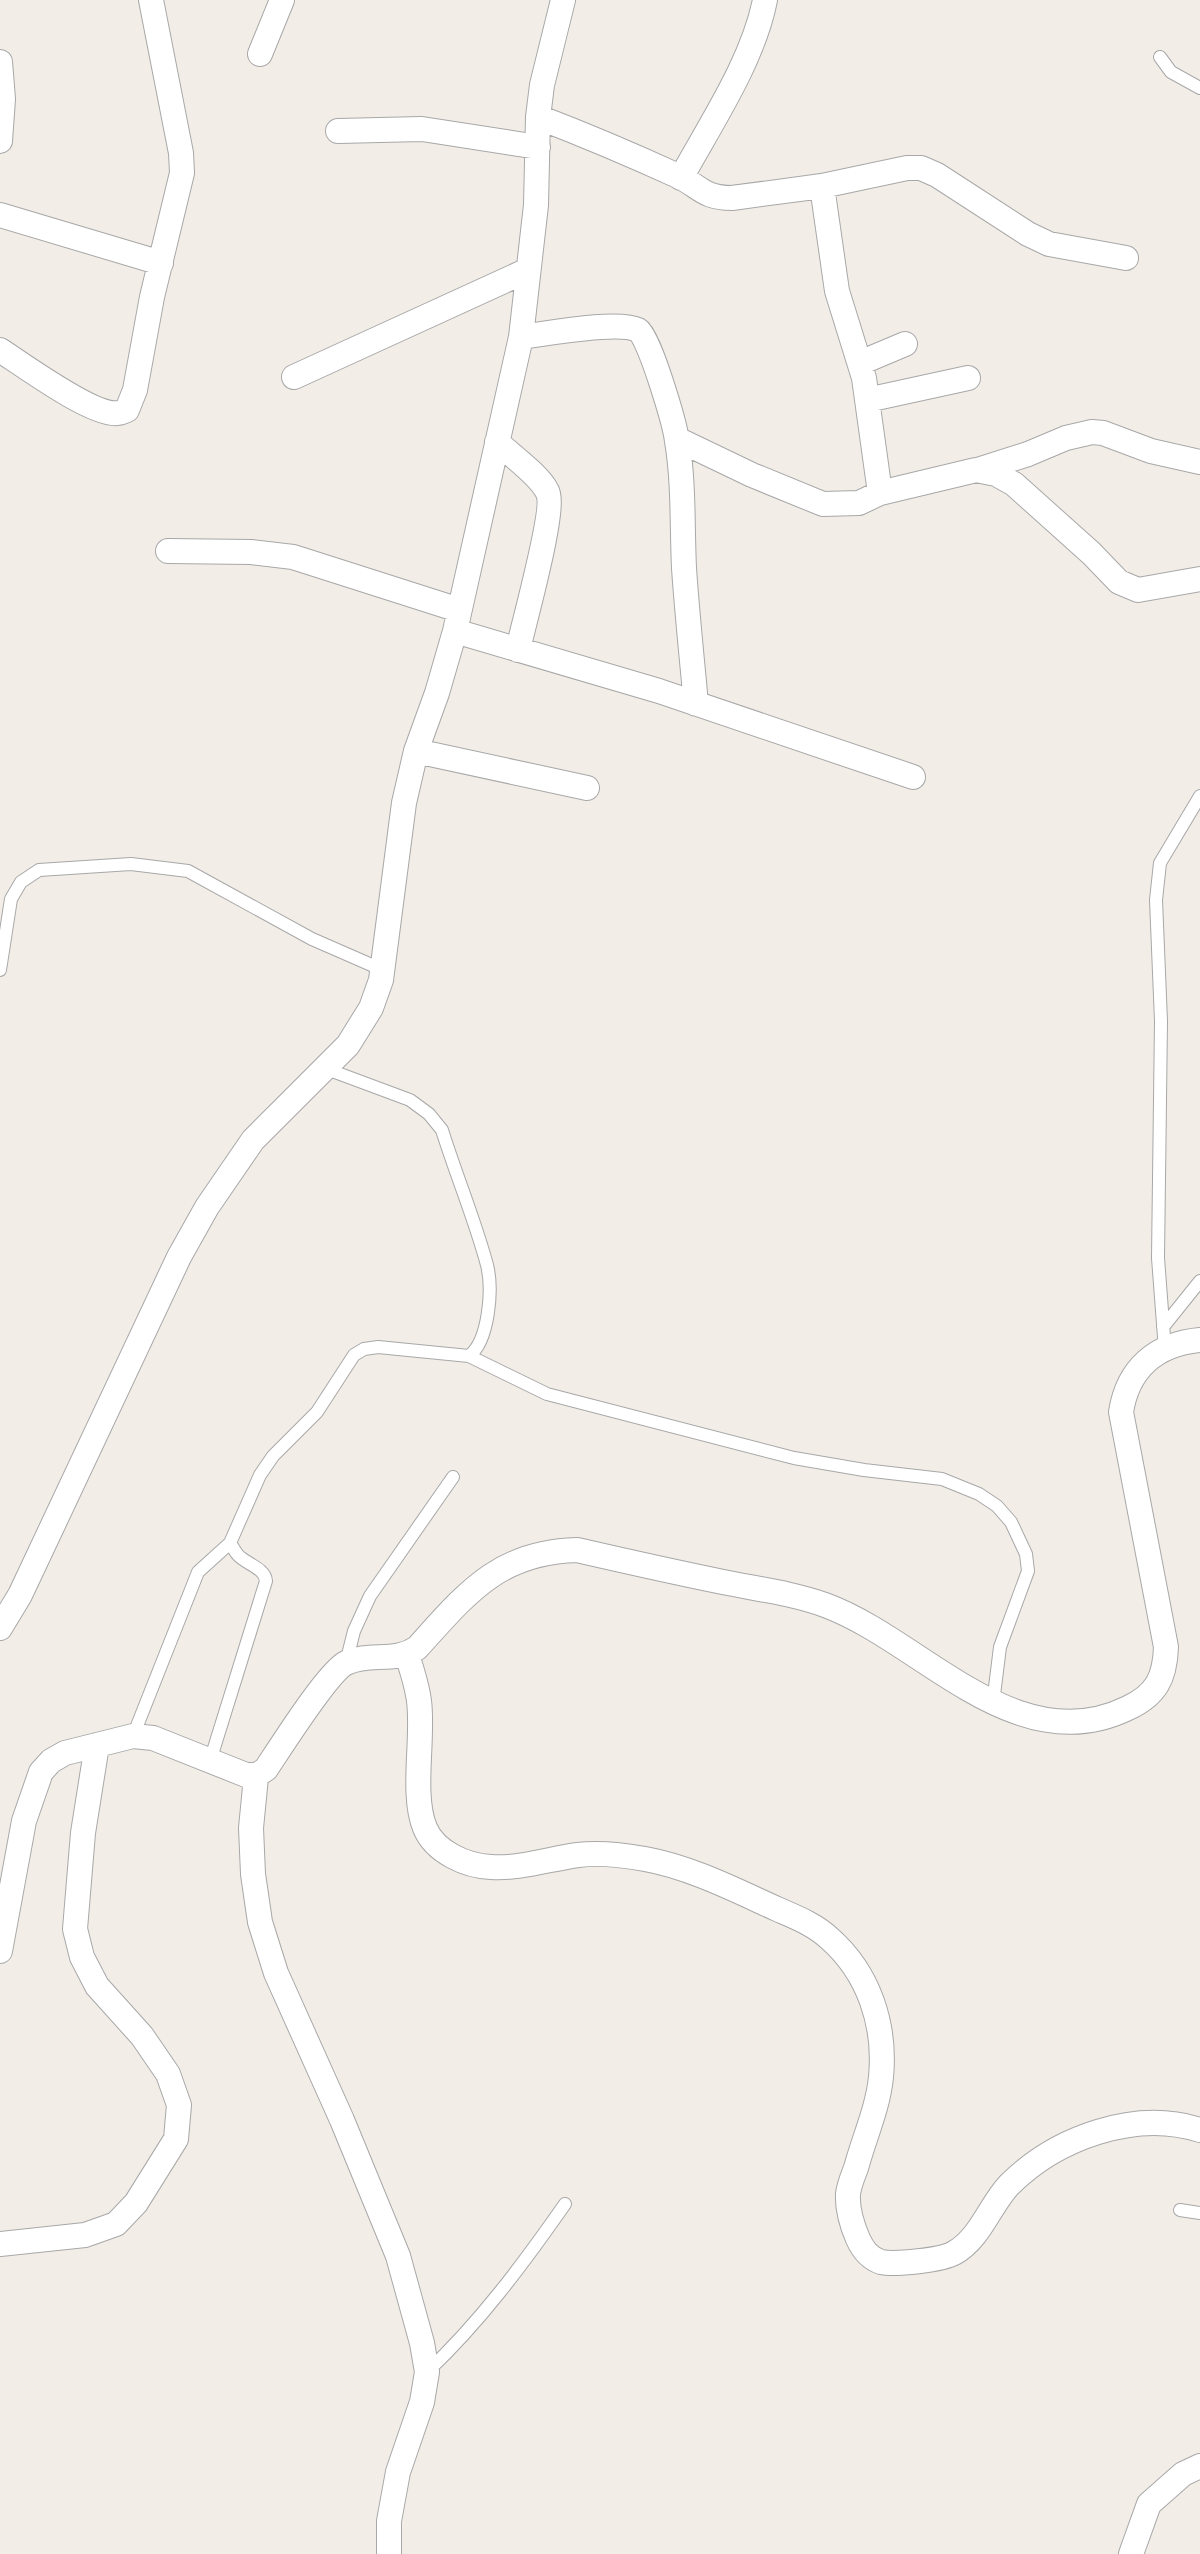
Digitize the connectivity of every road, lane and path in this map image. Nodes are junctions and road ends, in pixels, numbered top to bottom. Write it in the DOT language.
graph roads {
  1 [pos="151,0"];
  2 [pos="282,0"];
  3 [pos="765,0"];
  4 [pos="556,1"];
  5 [pos="260,54"];
  6 [pos="1160,57"];
  7 [pos="0,62"];
  8 [pos="1200,88"];
  9 [pos="538,117"];
  10 [pos="338,131"];
  11 [pos="0,141"];
  12 [pos="538,147"];
  13 [pos="681,178"];
  14 [pos="822,186"];
  15 [pos="0,215"];
  16 [pos="1126,258"];
  17 [pos="161,263"];
  18 [pos="528,270"];
  19 [pos="521,337"];
  20 [pos="905,344"];
  21 [pos="0,350"];
  22 [pos="860,363"];
  23 [pos="294,377"];
  24 [pos="968,378"];
  25 [pos="867,400"];
  26 [pos="677,440"];
  27 [pos="497,442"];
  28 [pos="1200,462"];
  29 [pos="976,470"];
  30 [pos="880,493"];
  31 [pos="168,551"];
  32 [pos="1200,579"];
  33 [pos="457,620"];
  34 [pos="518,650"];
  35 [pos="696,704"];
  36 [pos="416,751"];
  37 [pos="913,777"];
  38 [pos="587,788"];
  39 [pos="1197,802"];
  40 [pos="0,970"];
  41 [pos="383,970"];
  42 [pos="324,1068"];
  43 [pos="1200,1281"];
  44 [pos="1164,1339"];
  45 [pos="1200,1340"];
  46 [pos="470,1356"];
  47 [pos="453,1477"];
  48 [pos="230,1543"];
  49 [pos="0,1628"];
  50 [pos="407,1655"];
  51 [pos="346,1664"];
  52 [pos="993,1702"];
  53 [pos="133,1736"];
  54 [pos="97,1745"];
  55 [pos="210,1761"];
  56 [pos="246,1776"];
  57 [pos="0,1951"];
  58 [pos="1200,2130"];
  59 [pos="565,2204"];
  60 [pos="1179,2210"];
  61 [pos="1200,2213"];
  62 [pos="0,2244"];
  63 [pos="427,2372"];
  64 [pos="1200,2466"];
  65 [pos="389,2554"];
  66 [pos="1131,2554"];
  1 -- 17 [label="street"];
  2 -- 5 [label="street"];
  3 -- 13 [label="street"];
  4 -- 9 [label="street"];
  6 -- 8 [label="lane"];
  7 -- 11 [label="street"];
  9 -- 12 [label="street"];
  9 -- 13 [label="street"];
  10 -- 12 [label="street"];
  12 -- 18 [label="street"];
  13 -- 14 [label="street"];
  14 -- 16 [label="street"];
  14 -- 22 [label="street"];
  15 -- 17 [label="street"];
  17 -- 21 [label="street"];
  18 -- 19 [label="street"];
  18 -- 23 [label="street"];
  19 -- 26 [label="street"];
  19 -- 27 [label="street"];
  20 -- 22 [label="street"];
  22 -- 25 [label="street"];
  24 -- 25 [label="street"];
  25 -- 30 [label="street"];
  26 -- 30 [label="street"];
  26 -- 35 [label="street"];
  27 -- 33 [label="street"];
  27 -- 34 [label="street"];
  28 -- 29 [label="street"];
  29 -- 30 [label="street"];
  29 -- 32 [label="street"];
  31 -- 33 [label="street"];
  33 -- 34 [label="street"];
  33 -- 36 [label="street"];
  34 -- 35 [label="street"];
  35 -- 37 [label="street"];
  36 -- 38 [label="street"];
  36 -- 41 [label="street"];
  39 -- 44 [label="lane"];
  40 -- 41 [label="lane"];
  41 -- 42 [label="street"];
  42 -- 46 [label="lane"];
  42 -- 49 [label="street"];
  43 -- 44 [label="lane"];
  44 -- 45 [label="street"];
  44 -- 52 [label="street"];
  46 -- 48 [label="lane"];
  46 -- 52 [label="lane"];
  47 -- 51 [label="lane"];
  48 -- 53 [label="lane"];
  48 -- 55 [label="lane"];
  50 -- 51 [label="street"];
  50 -- 52 [label="street"];
  50 -- 58 [label="street"];
  51 -- 56 [label="street"];
  53 -- 54 [label="street"];
  53 -- 55 [label="street"];
  54 -- 57 [label="street"];
  54 -- 62 [label="street"];
  55 -- 56 [label="street"];
  56 -- 63 [label="street"];
  59 -- 63 [label="lane"];
  60 -- 61 [label="lane"];
  63 -- 65 [label="street"];
  64 -- 66 [label="street"];
}
